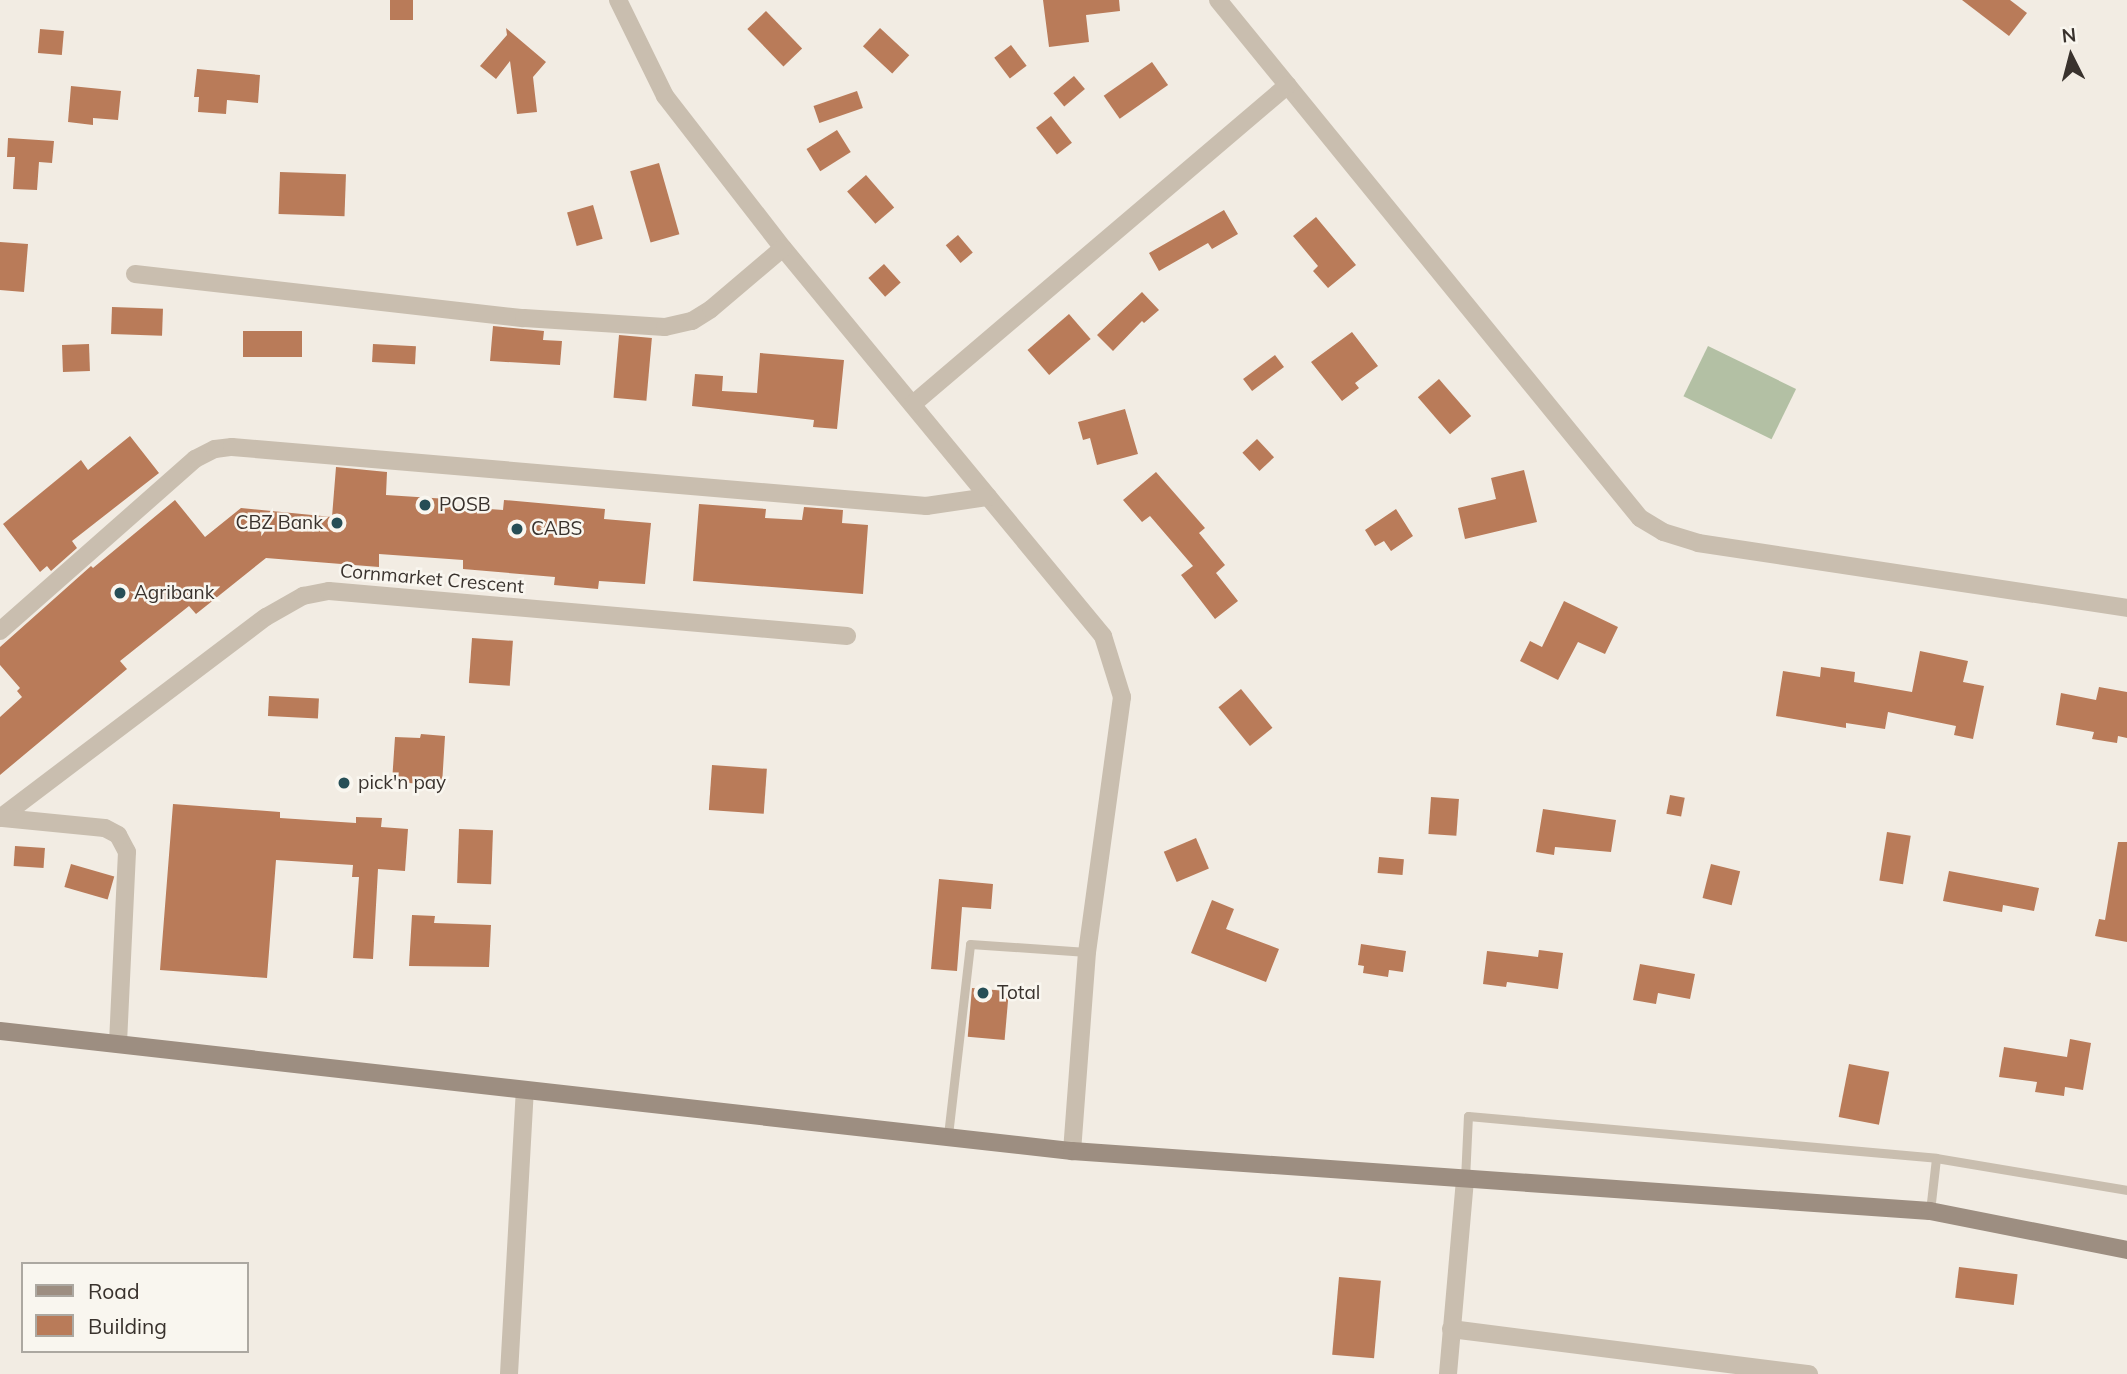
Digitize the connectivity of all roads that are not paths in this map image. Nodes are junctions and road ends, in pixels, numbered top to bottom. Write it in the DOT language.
graph roads {
  1 [pos="618,0"];
  2 [pos="1218,0"];
  3 [pos="1288,85"];
  4 [pos="783,248"];
  5 [pos="135,274"];
  6 [pos="913,404"];
  7 [pos="988,497"];
  8 [pos="2127,608"];
  9 [pos="0,631"];
  10 [pos="847,636"];
  11 [pos="1,818"];
  12 [pos="1087,952"];
  13 [pos="0,1031"];
  14 [pos="118,1044"];
  15 [pos="525,1090"];
  16 [pos="948,1135"];
  17 [pos="1072,1151"];
  18 [pos="1936,1158"];
  19 [pos="1465,1179"];
  20 [pos="2127,1190"];
  21 [pos="1930,1211"];
  22 [pos="2127,1250"];
  23 [pos="1451,1329"];
  24 [pos="509,1374"];
  25 [pos="1448,1374"];
  26 [pos="1809,1374"];
  1 -- 4 [label="street"];
  2 -- 3 [label="street"];
  3 -- 6 [label="street"];
  3 -- 8 [label="street"];
  4 -- 5 [label="street"];
  4 -- 6 [label="street"];
  6 -- 7 [label="street"];
  7 -- 9 [label="street"];
  7 -- 12 [label="street"];
  10 -- 11 [label="street, Cornmarket Crescent"];
  11 -- 14 [label="street, Cornmarket Crescent"];
  12 -- 16 [label="lane"];
  12 -- 17 [label="street"];
  13 -- 14 [label="street"];
  14 -- 15 [label="street"];
  15 -- 16 [label="street"];
  15 -- 24 [label="street"];
  16 -- 17 [label="street"];
  17 -- 19 [label="street"];
  18 -- 19 [label="lane"];
  18 -- 20 [label="lane"];
  18 -- 21 [label="lane"];
  19 -- 21 [label="street"];
  19 -- 23 [label="street"];
  21 -- 22 [label="street"];
  23 -- 25 [label="street"];
  23 -- 26 [label="street"];
}
